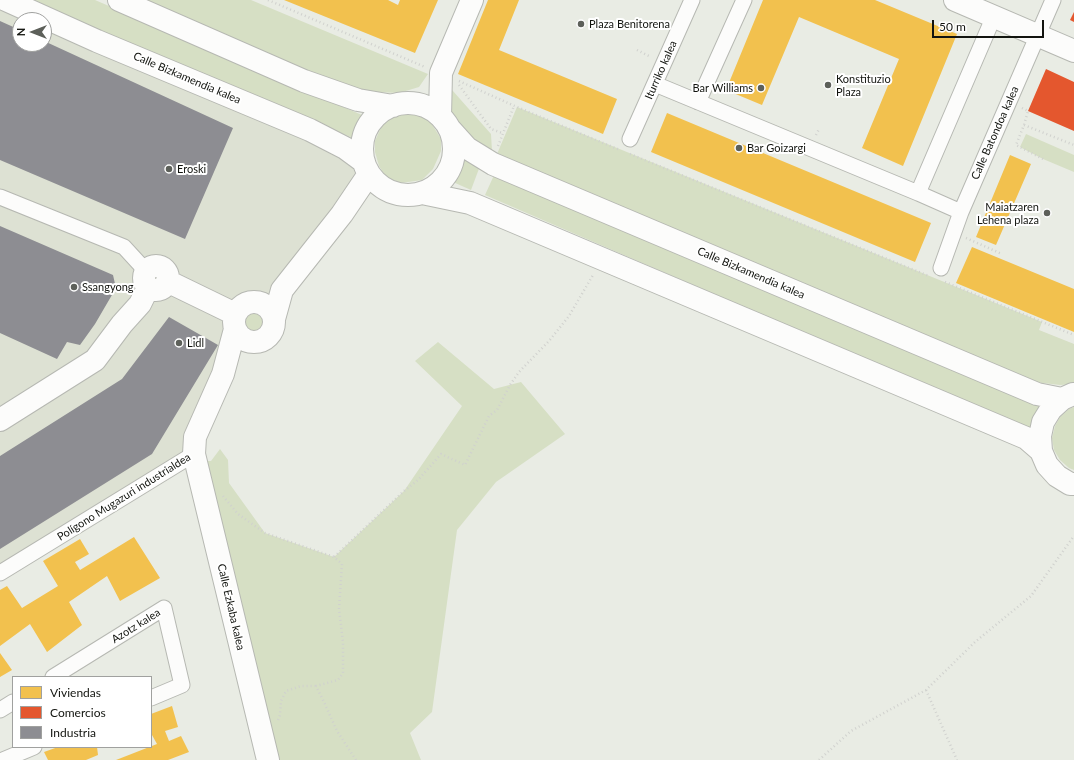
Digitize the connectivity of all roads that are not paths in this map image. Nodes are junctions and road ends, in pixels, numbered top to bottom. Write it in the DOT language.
graph roads {
  1 [pos="6,0"];
  2 [pos="119,0"];
  3 [pos="472,0"];
  4 [pos="692,0"];
  5 [pos="744,0"];
  6 [pos="954,0"];
  7 [pos="1053,0"];
  8 [pos="994,16"];
  9 [pos="1038,35"];
  10 [pos="1074,50"];
  11 [pos="441,73"];
  12 [pos="655,84"];
  13 [pos="698,102"];
  14 [pos="402,104"];
  15 [pos="445,122"];
  16 [pos="630,139"];
  17 [pos="367,168"];
  18 [pos="386,190"];
  19 [pos="422,193"];
  20 [pos="918,193"];
  21 [pos="0,197"];
  22 [pos="961,212"];
  23 [pos="342,214"];
  24 [pos="935,272"];
  25 [pos="154,280"];
  26 [pos="282,290"];
  27 [pos="274,319"];
  28 [pos="243,322"];
  29 [pos="1068,397"];
  30 [pos="0,420"];
  31 [pos="1041,451"];
  32 [pos="194,454"];
  33 [pos="1074,484"];
  34 [pos="0,573"];
  35 [pos="55,676"];
  36 [pos="152,698"];
  37 [pos="12,703"];
  38 [pos="0,710"];
  39 [pos="32,748"];
  40 [pos="266,752"];
  41 [pos="3,760"];
  1 -- 17 [label="main road, Calle Bizkamendia kalea"];
  2 -- 14 [label="main road"];
  3 -- 11 [label="main road"];
  4 -- 12 [label="street, Iturriko kalea"];
  5 -- 13 [label="street"];
  6 -- 8 [label="main road"];
  7 -- 9 [label="street, Calle Batondoa kalea"];
  8 -- 9 [label="main road"];
  8 -- 20 [label="street"];
  9 -- 10 [label="main road"];
  9 -- 22 [label="street, Calle Batondoa kalea"];
  11 -- 14 [label="main road"];
  11 -- 15 [label="main road"];
  12 -- 13 [label="street"];
  12 -- 16 [label="street, Iturriko kalea"];
  13 -- 20 [label="street"];
  14 -- 15 [label="main road"];
  14 -- 17 [label="main road"];
  15 -- 19 [label="main road"];
  15 -- 29 [label="main road, Calle Bizkamendia kalea"];
  17 -- 18 [label="main road"];
  17 -- 23 [label="main road, Polígono Mugazuri industrialdea"];
  18 -- 19 [label="main road"];
  18 -- 23 [label="main road, Polígono Mugazuri industrialdea"];
  19 -- 31 [label="main road"];
  20 -- 22 [label="street"];
  21 -- 25 [label="street"];
  22 -- 24 [label="street, Calle Batondoa kalea"];
  23 -- 26 [label="main road, Polígono Mugazuri industrialdea"];
  25 -- 28 [label="main road"];
  25 -- 30 [label="main road"];
  26 -- 27 [label="main road, Polígono Mugazuri industrialdea"];
  26 -- 28 [label="main road, Polígono Mugazuri industrialdea"];
  27 -- 28 [label="main road"];
  27 -- 28 [label="main road, Polígono Mugazuri industrialdea"];
  28 -- 32 [label="main road, Polígono Mugazuri industrialdea"];
  29 -- 31 [label="main road"];
  31 -- 33 [label="main road"];
  32 -- 34 [label="street, Polígono Mugazuri industrialdea"];
  32 -- 40 [label="main road, Calle Ezkaba kalea"];
  35 -- 36 [label="street, Azotz kalea"];
  37 -- 38 [label="street"];
  39 -- 41 [label="street"];
}
